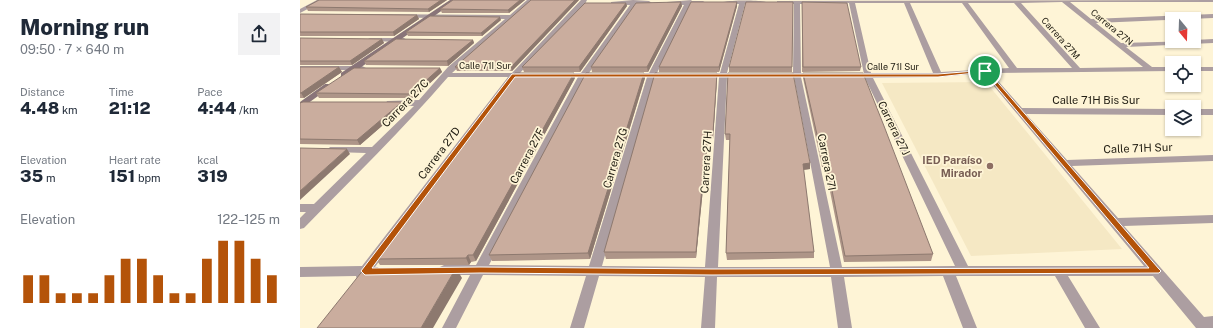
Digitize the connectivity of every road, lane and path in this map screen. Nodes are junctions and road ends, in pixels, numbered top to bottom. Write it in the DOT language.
graph roads {
  1 [pos="322,0"];
  2 [pos="454,0"];
  3 [pos="531,0"];
  4 [pos="1063,0"];
  5 [pos="1115,0"];
  6 [pos="1213,0"];
  7 [pos="635,1"];
  8 [pos="689,1"];
  9 [pos="742,1"];
  10 [pos="797,1"];
  11 [pos="851,1"];
  12 [pos="907,1"];
  13 [pos="964,1"];
  14 [pos="1015,1"];
  15 [pos="586,2"];
  16 [pos="719,2"];
  17 [pos="605,3"];
  18 [pos="657,3"];
  19 [pos="665,3"];
  20 [pos="711,3"];
  21 [pos="300,12"];
  22 [pos="308,14"];
  23 [pos="354,15"];
  24 [pos="431,15"];
  25 [pos="1213,16"];
  26 [pos="512,17"];
  27 [pos="1089,21"];
  28 [pos="359,40"];
  29 [pos="396,40"];
  30 [pos="411,40"];
  31 [pos="470,40"];
  32 [pos="484,40"];
  33 [pos="1213,41"];
  34 [pos="1119,45"];
  35 [pos="300,68"];
  36 [pos="355,68"];
  37 [pos="370,68"];
  38 [pos="1150,69"];
  39 [pos="1165,69"];
  40 [pos="1201,69"];
  41 [pos="1213,69"];
  42 [pos="1015,70"];
  43 [pos="1078,70"];
  44 [pos="447,71"];
  45 [pos="985,71"];
  46 [pos="514,75"];
  47 [pos="537,75"];
  48 [pos="552,75"];
  49 [pos="583,75"];
  50 [pos="606,75"];
  51 [pos="622,75"];
  52 [pos="652,75"];
  53 [pos="676,75"];
  54 [pos="699,75"];
  55 [pos="723,75"];
  56 [pos="753,75"];
  57 [pos="775,75"];
  58 [pos="797,75"];
  59 [pos="829,75"];
  60 [pos="845,76"];
  61 [pos="868,76"];
  62 [pos="938,76"];
  63 [pos="320,103"];
  64 [pos="382,103"];
  65 [pos="421,103"];
  66 [pos="301,104"];
  67 [pos="1019,111"];
  68 [pos="1165,112"];
  69 [pos="1201,112"];
  70 [pos="1213,112"];
  71 [pos="323,149"];
  72 [pos="376,150"];
  73 [pos="1213,158"];
  74 [pos="1064,163"];
  75 [pos="300,208"];
  76 [pos="317,208"];
  77 [pos="1213,219"];
  78 [pos="1114,222"];
  79 [pos="300,226"];
  80 [pos="480,270"];
  81 [pos="365,271"];
  82 [pos="388,271"];
  83 [pos="434,271"];
  84 [pos="595,271"];
  85 [pos="837,271"];
  86 [pos="947,271"];
  87 [pos="964,271"];
  88 [pos="1058,271"];
  89 [pos="1156,271"];
  90 [pos="300,272"];
  91 [pos="712,272"];
  92 [pos="355,284"];
  93 [pos="1206,324"];
  94 [pos="449,328"];
  95 [pos="577,328"];
  96 [pos="708,328"];
  97 [pos="845,328"];
  98 [pos="970,328"];
  99 [pos="1093,328"];
  1 -- 21 [label="street"];
  2 -- 24 [label="street"];
  3 -- 26 [label="street, Carrera 27C"];
  4 -- 5 [label="street"];
  4 -- 14 [label="street"];
  4 -- 27 [label="street, Carrera 27N"];
  5 -- 6 [label="street"];
  7 -- 17 [label="street"];
  7 -- 18 [label="street"];
  7 -- 49 [label="street, Carrera 27F"];
  8 -- 19 [label="street"];
  8 -- 20 [label="street"];
  8 -- 52 [label="street, Carrera 27G"];
  9 -- 10 [label="street"];
  9 -- 16 [label="street"];
  9 -- 55 [label="street, Carrera 27H"];
  10 -- 11 [label="street"];
  10 -- 58 [label="street, Carrera 27I"];
  11 -- 12 [label="street"];
  11 -- 61 [label="street, Carrera 27J"];
  12 -- 13 [label="street"];
  12 -- 62 [label="street"];
  13 -- 14 [label="street"];
  13 -- 42 [label="street"];
  14 -- 43 [label="street, Carrera 27M"];
  15 -- 46 [label="street, Carrera 27D"];
  21 -- 22 [label="street"];
  23 -- 24 [label="street"];
  24 -- 26 [label="street"];
  24 -- 29 [label="street"];
  25 -- 27 [label="street"];
  26 -- 32 [label="street, Carrera 27C"];
  27 -- 34 [label="street, Carrera 27N"];
  28 -- 29 [label="street"];
  29 -- 30 [label="street"];
  29 -- 36 [label="street"];
  31 -- 32 [label="street"];
  32 -- 44 [label="street, Carrera 27C"];
  33 -- 34 [label="street"];
  34 -- 38 [label="street, Carrera 27N"];
  35 -- 36 [label="street"];
  36 -- 37 [label="street"];
  36 -- 66 [label="street"];
  38 -- 39 [label="street, Calle 71I Sur"];
  38 -- 43 [label="street, Calle 71I Sur"];
  40 -- 41 [label="street"];
  42 -- 43 [label="street, Calle 71I Sur"];
  42 -- 45 [label="street, Calle 71I Sur"];
  44 -- 46 [label="street, Calle 71I Sur"];
  44 -- 65 [label="street, Carrera 27C"];
  45 -- 62 [label="street, Calle 71I Sur"];
  45 -- 67 [label="street"];
  46 -- 47 [label="street, Calle 71I Sur"];
  46 -- 81 [label="street, Carrera 27D"];
  48 -- 49 [label="street"];
  49 -- 50 [label="street"];
  49 -- 80 [label="street, Carrera 27F"];
  51 -- 52 [label="street"];
  52 -- 53 [label="street"];
  52 -- 84 [label="street, Carrera 27G"];
  54 -- 55 [label="street"];
  55 -- 56 [label="street"];
  55 -- 91 [label="street, Carrera 27H"];
  57 -- 58 [label="street"];
  58 -- 59 [label="street"];
  58 -- 85 [label="street, Carrera 27I"];
  60 -- 61 [label="street, Calle 71I Sur"];
  61 -- 62 [label="street, Calle 71I Sur"];
  61 -- 87 [label="street, Carrera 27J"];
  63 -- 66 [label="street"];
  64 -- 65 [label="street"];
  65 -- 72 [label="street, Carrera 27C"];
  67 -- 68 [label="street, Calle 71H Bis Sur"];
  67 -- 74 [label="street"];
  69 -- 70 [label="street"];
  71 -- 72 [label="street"];
  72 -- 76 [label="street, Carrera 27C"];
  73 -- 74 [label="street, Calle 71H Sur"];
  74 -- 78 [label="street"];
  75 -- 76 [label="street"];
  76 -- 79 [label="street, Carrera 27C"];
  77 -- 78 [label="street"];
  78 -- 89 [label="street"];
  80 -- 83 [label="street"];
  80 -- 84 [label="street"];
  80 -- 94 [label="street, Carrera 27F"];
  81 -- 82 [label="street"];
  81 -- 90 [label="street"];
  81 -- 92 [label="street, Carrera 27D"];
  84 -- 91 [label="street"];
  84 -- 95 [label="street, Carrera 27G"];
  85 -- 86 [label="street"];
  85 -- 91 [label="street"];
  85 -- 97 [label="street, Carrera 27I"];
  86 -- 87 [label="street"];
  86 -- 98 [label="street"];
  87 -- 88 [label="street"];
  88 -- 89 [label="street"];
  88 -- 99 [label="street"];
  89 -- 93 [label="street"];
  91 -- 96 [label="street, Carrera 27H"];
}
